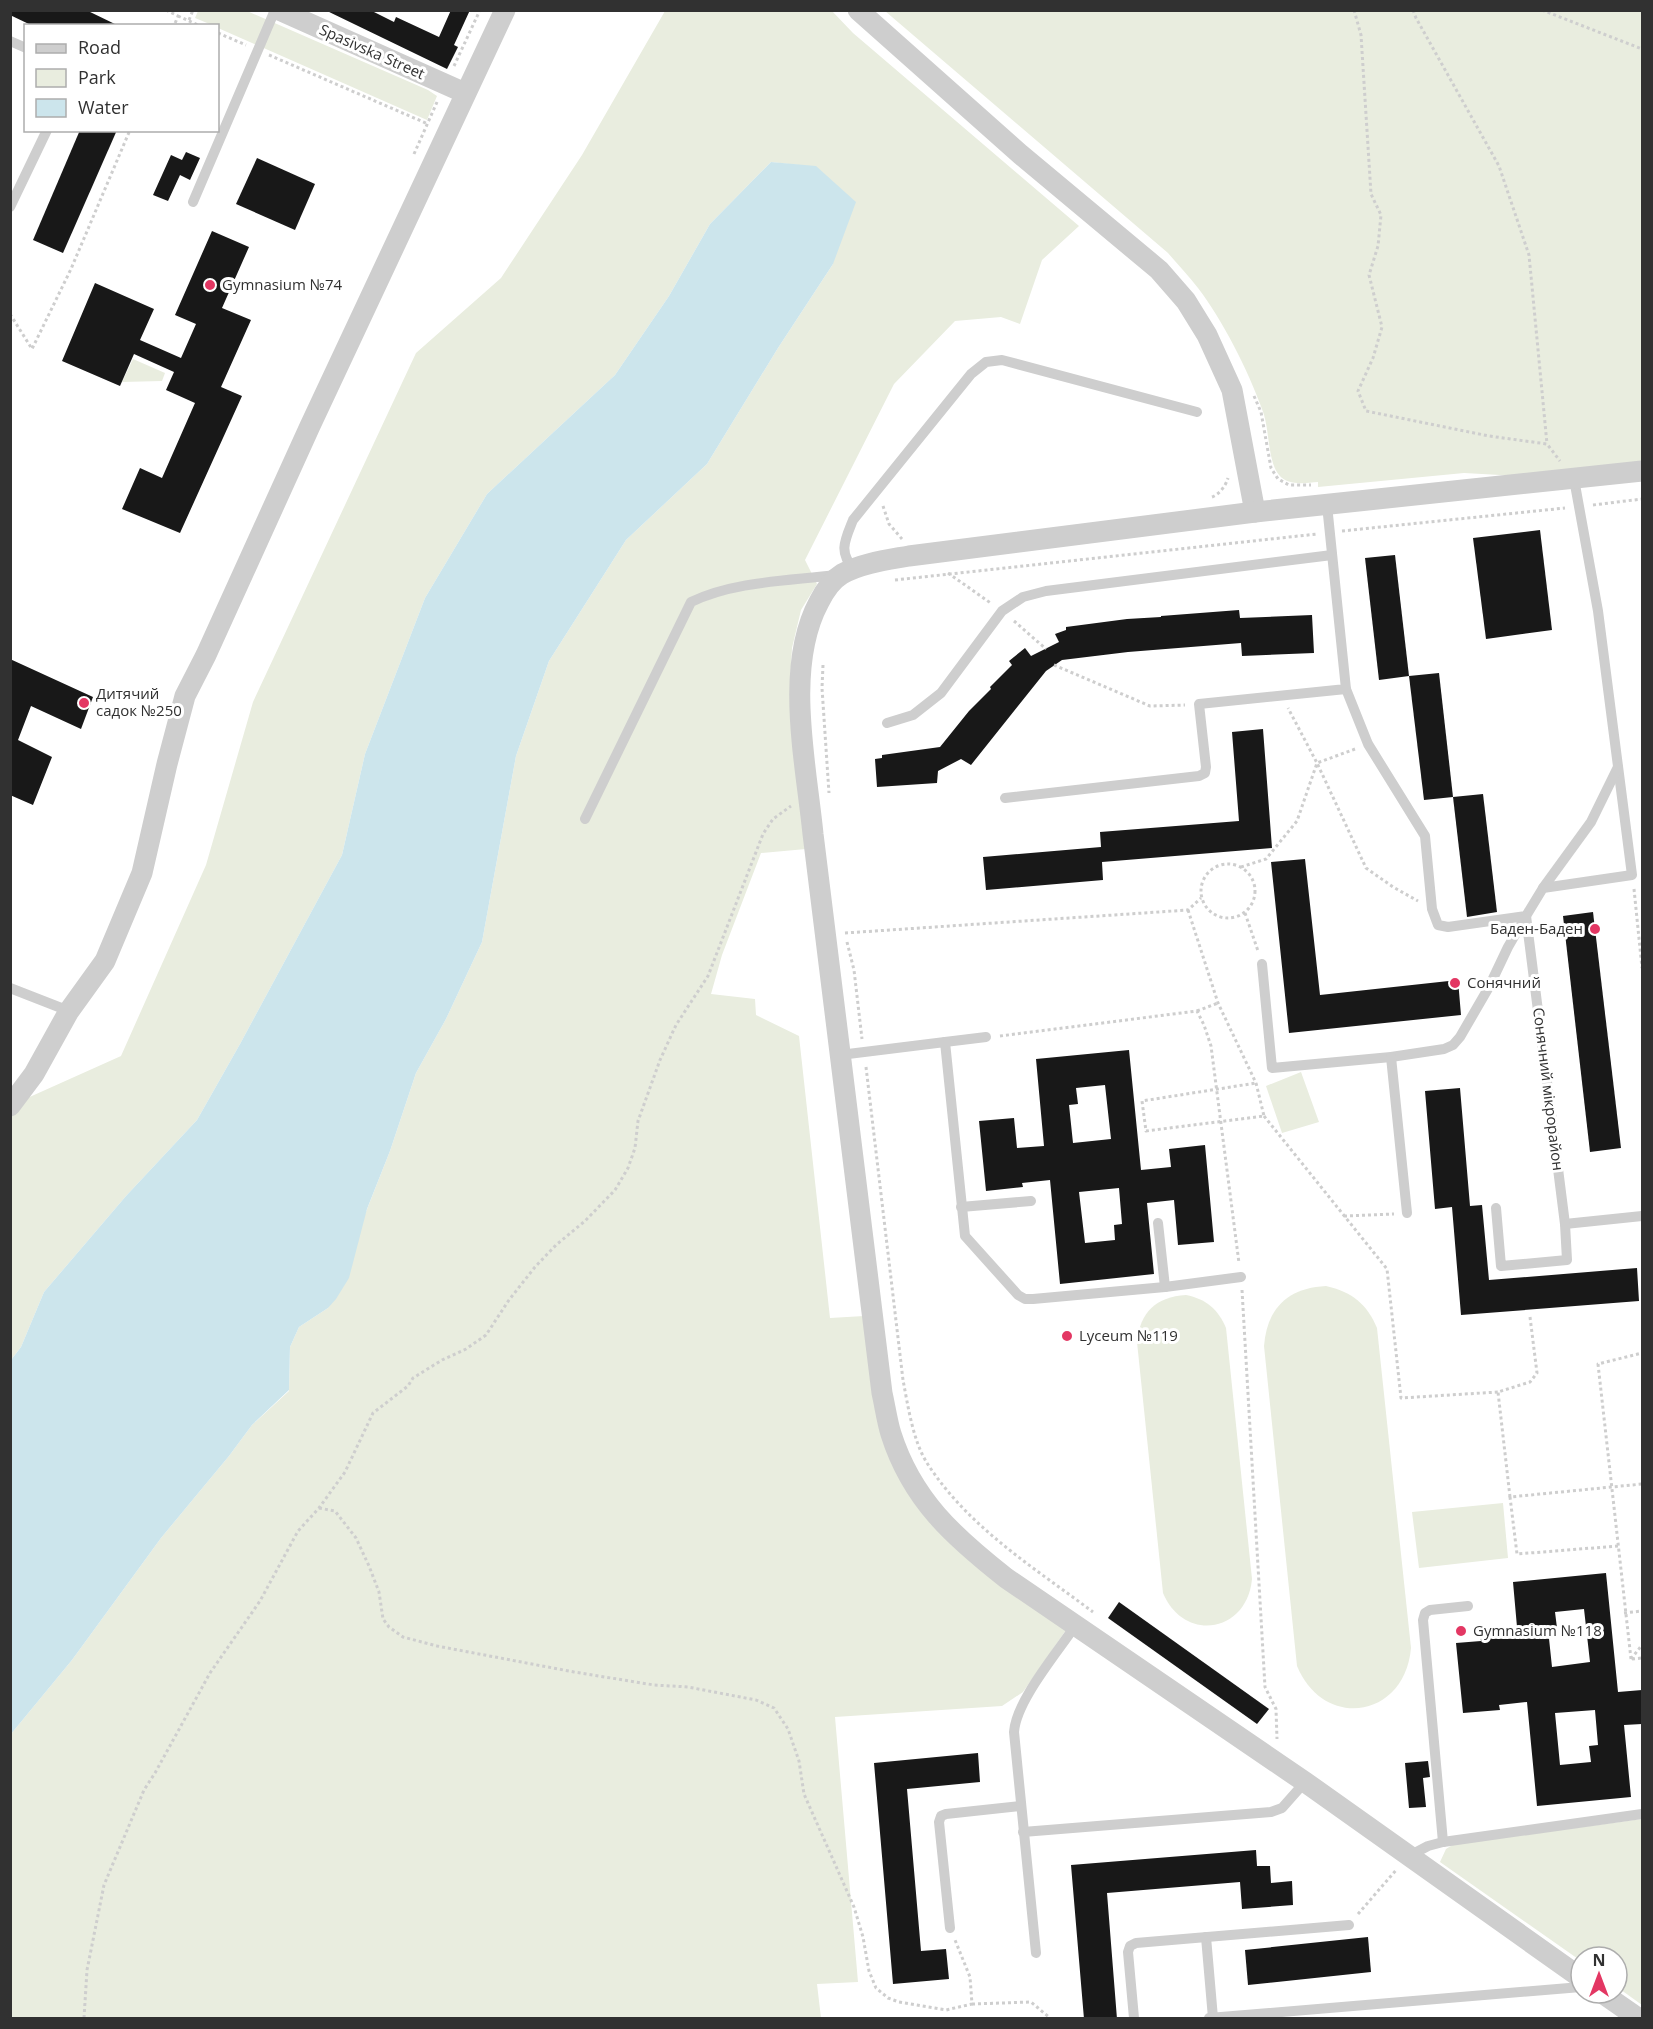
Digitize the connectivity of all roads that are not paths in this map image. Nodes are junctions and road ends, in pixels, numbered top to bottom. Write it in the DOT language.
graph roads {
  1 [pos="277,10"];
  2 [pos="505,10"];
  3 [pos="858,10"];
  4 [pos="10,41"];
  5 [pos="24,47"];
  6 [pos="465,93"];
  7 [pos="46,132"];
  8 [pos="193,202"];
  9 [pos="10,207"];
  10 [pos="1197,412"];
  11 [pos="1642,471"];
  12 [pos="1574,479"];
  13 [pos="1327,505"];
  14 [pos="1256,512"];
  15 [pos="1332,555"];
  16 [pos="847,572"];
  17 [pos="1346,689"];
  18 [pos="887,723"];
  19 [pos="1618,767"];
  20 [pos="1005,798"];
  21 [pos="585,819"];
  22 [pos="1544,888"];
  23 [pos="1526,916"];
  24 [pos="1262,964"];
  25 [pos="10,988"];
  26 [pos="69,1011"];
  27 [pos="986,1037"];
  28 [pos="945,1042"];
  29 [pos="840,1055"];
  30 [pos="1391,1057"];
  31 [pos="10,1106"];
  32 [pos="1031,1201"];
  33 [pos="961,1207"];
  34 [pos="1496,1208"];
  35 [pos="1407,1213"];
  36 [pos="1642,1216"];
  37 [pos="1158,1223"];
  38 [pos="1565,1224"];
  39 [pos="1241,1277"];
  40 [pos="1164,1287"];
  41 [pos="1468,1606"];
  42 [pos="1075,1626"];
  43 [pos="1305,1782"];
  44 [pos="1021,1806"];
  45 [pos="1642,1814"];
  46 [pos="1023,1832"];
  47 [pos="1443,1842"];
  48 [pos="1409,1856"];
  49 [pos="1349,1925"];
  50 [pos="950,1928"];
  51 [pos="1206,1937"];
  52 [pos="1036,1953"];
  53 [pos="1569,1969"];
  54 [pos="1569,1988"];
  55 [pos="1619,2005"];
  56 [pos="1337,2013"];
  57 [pos="1211,2018"];
  58 [pos="1134,2019"];
  59 [pos="1638,2019"];
  1 -- 6 [label="street, Spasivska Street"];
  1 -- 8 [label="lane"];
  2 -- 6 [label="street"];
  3 -- 14 [label="street"];
  4 -- 5 [label="lane"];
  6 -- 26 [label="street"];
  7 -- 9 [label="lane"];
  10 -- 16 [label="lane"];
  11 -- 12 [label="street"];
  12 -- 13 [label="street"];
  12 -- 19 [label="lane"];
  13 -- 14 [label="street"];
  13 -- 15 [label="lane"];
  14 -- 16 [label="street"];
  15 -- 17 [label="lane"];
  15 -- 18 [label="lane"];
  16 -- 21 [label="lane"];
  16 -- 29 [label="street"];
  17 -- 20 [label="lane"];
  17 -- 23 [label="lane"];
  19 -- 22 [label="lane"];
  19 -- 22 [label="lane"];
  22 -- 23 [label="lane"];
  23 -- 30 [label="lane"];
  23 -- 38 [label="lane, Сонячний мікрорайон"];
  24 -- 30 [label="lane"];
  25 -- 26 [label="lane"];
  26 -- 31 [label="street"];
  27 -- 28 [label="lane"];
  28 -- 29 [label="lane"];
  28 -- 33 [label="lane"];
  29 -- 42 [label="street"];
  30 -- 35 [label="lane"];
  32 -- 33 [label="lane"];
  33 -- 40 [label="lane"];
  34 -- 38 [label="lane, Сонячний мікрорайон"];
  36 -- 38 [label="lane"];
  37 -- 40 [label="lane"];
  39 -- 40 [label="lane"];
  41 -- 47 [label="lane"];
  42 -- 43 [label="street"];
  42 -- 44 [label="lane"];
  43 -- 46 [label="lane"];
  43 -- 48 [label="street"];
  44 -- 46 [label="lane"];
  44 -- 50 [label="lane"];
  45 -- 47 [label="lane"];
  46 -- 52 [label="lane"];
  47 -- 48 [label="lane"];
  48 -- 53 [label="street"];
  49 -- 51 [label="lane"];
  51 -- 57 [label="lane"];
  51 -- 58 [label="lane"];
  54 -- 56 [label="lane"];
  55 -- 59 [label="street"];
  56 -- 57 [label="lane"];
}
